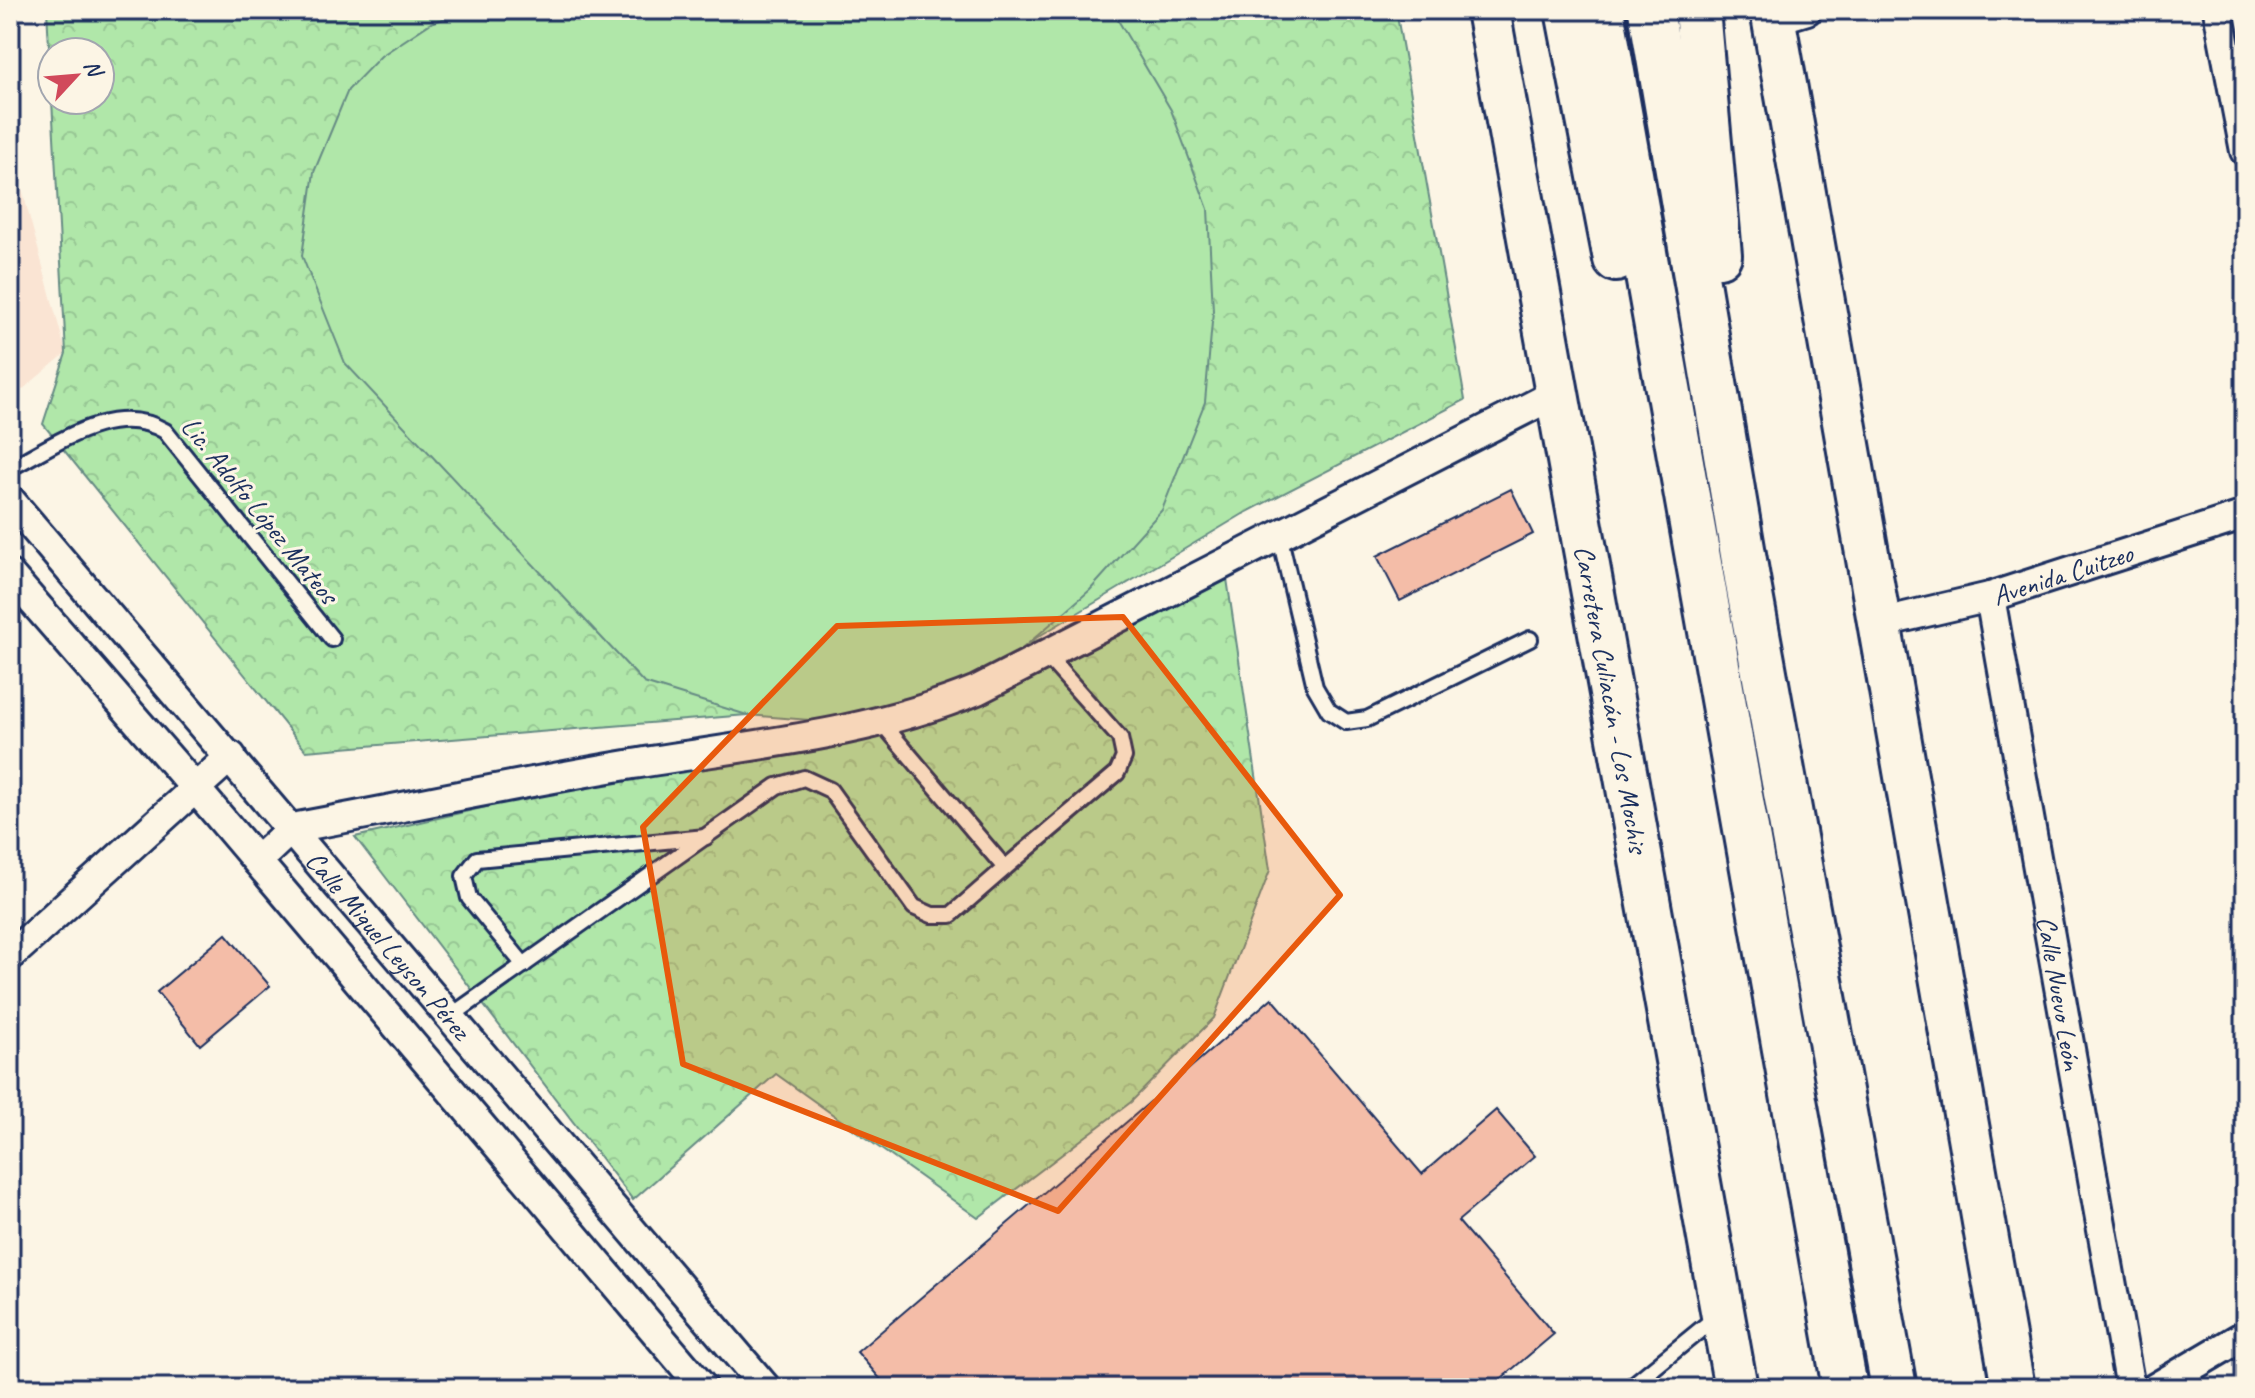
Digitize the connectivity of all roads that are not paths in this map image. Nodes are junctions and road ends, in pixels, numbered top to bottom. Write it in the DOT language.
graph roads {
  1 [pos="1488,10"];
  2 [pos="1568,10"];
  3 [pos="1601,10"];
  4 [pos="1651,10"];
  5 [pos="1697,10"];
  6 [pos="2218,10"];
  7 [pos="1784,13"];
  8 [pos="2245,151"];
  9 [pos="1559,392"];
  10 [pos="10,468"];
  11 [pos="10,500"];
  12 [pos="2245,515"];
  13 [pos="1279,533"];
  14 [pos="10,575"];
  15 [pos="1748,584"];
  16 [pos="1990,597"];
  17 [pos="1704,598"];
  18 [pos="1879,623"];
  19 [pos="332,639"];
  20 [pos="1530,639"];
  21 [pos="1046,655"];
  22 [pos="882,723"];
  23 [pos="231,756"];
  24 [pos="196,789"];
  25 [pos="292,828"];
  26 [pos="707,837"];
  27 [pos="257,861"];
  28 [pos="1005,868"];
  29 [pos="10,956"];
  30 [pos="524,965"];
  31 [pos="451,1016"];
  32 [pos="1723,1312"];
  33 [pos="2245,1335"];
  34 [pos="1632,1387"];
  35 [pos="703,1388"];
  36 [pos="766,1388"];
  37 [pos="1736,1388"];
  38 [pos="1845,1388"];
  39 [pos="1894,1388"];
  40 [pos="2013,1388"];
  41 [pos="2130,1388"];
  42 [pos="2155,1388"];
  1 -- 9 [label="main road, Carretera Culiacán - Los Mochis"];
  2 -- 17 [label="highway"];
  3 -- 17 [label="highway"];
  4 -- 15 [label="highway"];
  5 -- 15 [label="highway"];
  6 -- 8 [label="street"];
  7 -- 18 [label="main road"];
  9 -- 13 [label="street"];
  9 -- 32 [label="main road, Carretera Culiacán - Los Mochis"];
  10 -- 19 [label="lane, Lic. Adolfo López Mateos"];
  11 -- 23 [label="street, Calle Miguel Leyson Pérez"];
  12 -- 16 [label="street, Avenida Cuitzeo"];
  13 -- 20 [label="lane"];
  13 -- 21 [label="street"];
  14 -- 24 [label="street, Calle Miguel Leyson Pérez"];
  15 -- 39 [label="highway"];
  16 -- 18 [label="street, Avenida Cuitzeo"];
  16 -- 41 [label="street, Calle Nuevo León"];
  17 -- 38 [label="highway"];
  18 -- 40 [label="main road"];
  21 -- 22 [label="street"];
  21 -- 28 [label="lane"];
  22 -- 25 [label="street"];
  22 -- 28 [label="lane"];
  23 -- 24 [label="street"];
  23 -- 25 [label="street, Calle Miguel Leyson Pérez"];
  24 -- 27 [label="street, Calle Miguel Leyson Pérez"];
  24 -- 29 [label="street"];
  25 -- 27 [label="street"];
  25 -- 31 [label="street, Calle Miguel Leyson Pérez"];
  26 -- 28 [label="lane"];
  26 -- 30 [label="lane"];
  26 -- 30 [label="lane"];
  27 -- 35 [label="street, Calle Miguel Leyson Pérez"];
  30 -- 31 [label="lane"];
  31 -- 36 [label="street, Calle Miguel Leyson Pérez"];
  32 -- 34 [label="lane"];
  32 -- 37 [label="main road, Carretera Culiacán - Los Mochis"];
  33 -- 42 [label="street"];
}
